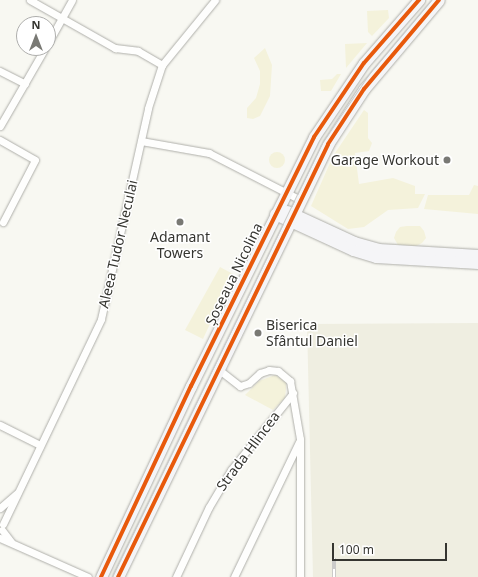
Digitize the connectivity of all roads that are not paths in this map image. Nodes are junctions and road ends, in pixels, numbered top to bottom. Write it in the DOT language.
graph roads {
  1 [pos="30,0"];
  2 [pos="72,0"];
  3 [pos="216,0"];
  4 [pos="419,0"];
  5 [pos="439,0"];
  6 [pos="63,18"];
  7 [pos="56,30"];
  8 [pos="41,56"];
  9 [pos="162,65"];
  10 [pos="0,71"];
  11 [pos="25,84"];
  12 [pos="1,121"];
  13 [pos="0,140"];
  14 [pos="141,141"];
  15 [pos="285,193"];
  16 [pos="299,199"];
  17 [pos="277,210"];
  18 [pos="291,217"];
  19 [pos="3,222"];
  20 [pos="478,255"];
  21 [pos="478,263"];
  22 [pos="218,369"];
  23 [pos="293,393"];
  24 [pos="0,425"];
  25 [pos="300,439"];
  26 [pos="40,445"];
  27 [pos="17,492"];
  28 [pos="0,508"];
  29 [pos="1,526"];
  30 [pos="0,538"];
  31 [pos="12,544"];
  32 [pos="88,577"];
  33 [pos="101,577"];
  34 [pos="118,577"];
  35 [pos="176,577"];
  36 [pos="234,577"];
  37 [pos="300,577"];
  1 -- 6 [label="street"];
  2 -- 6 [label="street"];
  3 -- 9 [label="street, Aleea Tudor Neculai"];
  4 -- 15 [label="main road, Șoseaua Nicolina"];
  5 -- 16 [label="main road, Șoseaua Nicolina"];
  6 -- 7 [label="street"];
  6 -- 9 [label="street"];
  8 -- 11 [label="street"];
  9 -- 14 [label="street, Aleea Tudor Neculai"];
  10 -- 11 [label="street"];
  11 -- 12 [label="street"];
  13 -- 19 [label="street"];
  14 -- 15 [label="street"];
  14 -- 26 [label="street, Aleea Tudor Neculai"];
  15 -- 16 [label="street"];
  15 -- 17 [label="main road, Șoseaua Nicolina"];
  16 -- 18 [label="main road, Șoseaua Nicolina"];
  17 -- 18 [label="main road"];
  17 -- 33 [label="main road, Șoseaua Nicolina"];
  18 -- 20 [label="main road"];
  18 -- 21 [label="main road"];
  18 -- 22 [label="main road, Șoseaua Nicolina"];
  22 -- 23 [label="street, Strada Hlincea"];
  22 -- 34 [label="main road, Șoseaua Nicolina"];
  23 -- 25 [label="street, Strada Hlincea"];
  23 -- 35 [label="street, Strada Hlincea"];
  24 -- 26 [label="street"];
  25 -- 36 [label="street"];
  25 -- 37 [label="street, Strada Hlincea"];
  26 -- 27 [label="street, Aleea Tudor Neculai"];
  27 -- 28 [label="street, Aleea Tudor Neculai"];
  27 -- 29 [label="street, Aleea Tudor Neculai"];
  29 -- 31 [label="street"];
  30 -- 31 [label="street"];
  31 -- 32 [label="street"];
}
